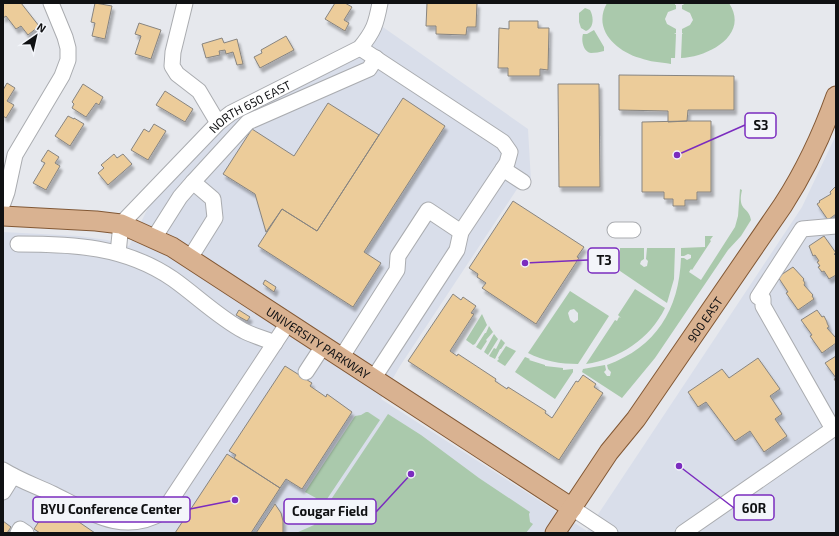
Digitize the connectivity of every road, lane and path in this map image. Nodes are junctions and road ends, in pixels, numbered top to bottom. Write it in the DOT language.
graph roads {
  1 [pos="51,3"];
  2 [pos="185,3"];
  3 [pos="380,3"];
  4 [pos="360,48"];
  5 [pos="376,58"];
  6 [pos="836,96"];
  7 [pos="218,123"];
  8 [pos="503,169"];
  9 [pos="193,182"];
  10 [pos="523,182"];
  11 [pos="3,203"];
  12 [pos="3,216"];
  13 [pos="121,224"];
  14 [pos="836,226"];
  15 [pos="615,230"];
  16 [pos="634,230"];
  17 [pos="461,232"];
  18 [pos="154,238"];
  19 [pos="18,244"];
  20 [pos="118,253"];
  21 [pos="190,258"];
  22 [pos="288,323"];
  23 [pos="275,343"];
  24 [pos="323,346"];
  25 [pos="341,358"];
  26 [pos="306,372"];
  27 [pos="373,379"];
  28 [pos="834,428"];
  29 [pos="8,473"];
  30 [pos="3,492"];
  31 [pos="572,508"];
  32 [pos="555,533"];
  33 [pos="610,533"];
  34 [pos="683,533"];
  1 -- 11 [label="street"];
  2 -- 7 [label="street"];
  3 -- 4 [label="street, NORTH 650 EAST"];
  4 -- 5 [label="street"];
  4 -- 7 [label="street, NORTH 650 EAST"];
  5 -- 8 [label="street"];
  5 -- 9 [label="street"];
  6 -- 31 [label="main road, 900 EAST"];
  7 -- 13 [label="street, NORTH 650 EAST"];
  8 -- 10 [label="street"];
  8 -- 17 [label="street"];
  9 -- 18 [label="street"];
  9 -- 21 [label="street"];
  12 -- 13 [label="main road, UNIVERSITY PARKWAY"];
  13 -- 18 [label="main road, UNIVERSITY PARKWAY"];
  13 -- 20 [label="street"];
  14 -- 28 [label="street"];
  15 -- 16 [label="street"];
  17 -- 25 [label="street"];
  17 -- 27 [label="street"];
  18 -- 21 [label="main road, UNIVERSITY PARKWAY"];
  19 -- 20 [label="street"];
  20 -- 23 [label="street"];
  21 -- 22 [label="main road, UNIVERSITY PARKWAY"];
  22 -- 23 [label="street"];
  22 -- 24 [label="main road, UNIVERSITY PARKWAY"];
  23 -- 29 [label="street"];
  24 -- 25 [label="main road, UNIVERSITY PARKWAY"];
  24 -- 26 [label="street"];
  25 -- 27 [label="main road, UNIVERSITY PARKWAY"];
  27 -- 31 [label="main road, UNIVERSITY PARKWAY"];
  28 -- 34 [label="street"];
  29 -- 30 [label="street"];
  31 -- 32 [label="main road, 900 EAST"];
  31 -- 33 [label="street, UNIVERSITY PARKWAY"];
}
